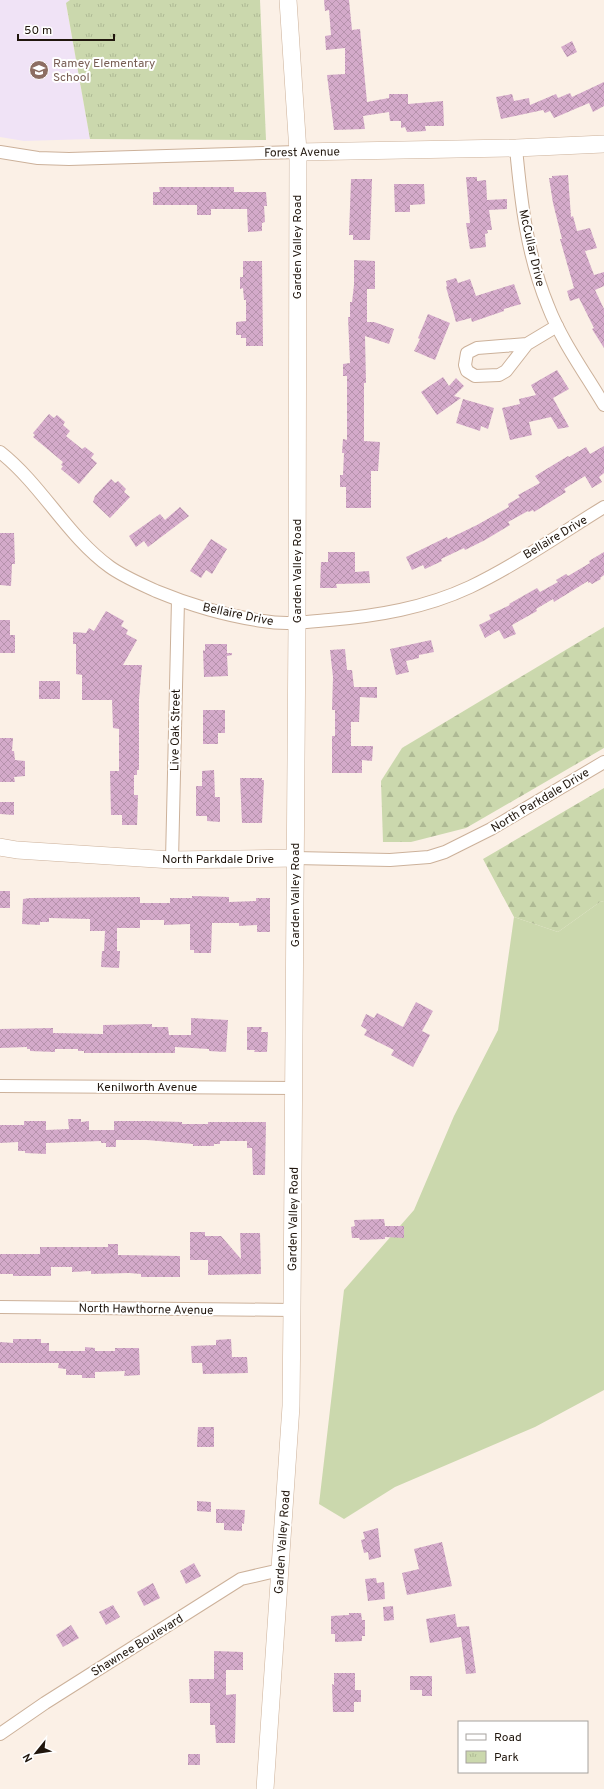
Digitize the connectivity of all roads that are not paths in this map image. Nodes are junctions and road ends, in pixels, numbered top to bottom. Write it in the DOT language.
graph roads {
  1 [pos="288,0"];
  2 [pos="604,144"];
  3 [pos="516,148"];
  4 [pos="0,152"];
  5 [pos="298,152"];
  6 [pos="557,326"];
  7 [pos="527,344"];
  8 [pos="604,404"];
  9 [pos="0,452"];
  10 [pos="604,507"];
  11 [pos="178,600"];
  12 [pos="297,623"];
  13 [pos="604,762"];
  14 [pos="0,847"];
  15 [pos="295,858"];
  16 [pos="172,860"];
  17 [pos="0,1086"];
  18 [pos="294,1088"];
  19 [pos="0,1307"];
  20 [pos="292,1310"];
  21 [pos="280,1570"];
  22 [pos="0,1734"];
  23 [pos="265,1789"];
  1 -- 5 [label="street, Garden Valley Road"];
  2 -- 3 [label="street, Forest Avenue"];
  3 -- 5 [label="street, Forest Avenue"];
  3 -- 6 [label="street, McCullar Drive"];
  4 -- 5 [label="street, Forest Avenue"];
  5 -- 12 [label="street, Garden Valley Road"];
  6 -- 7 [label="street"];
  6 -- 8 [label="street, McCullar Drive"];
  7 -- 7 [label="street"];
  9 -- 11 [label="street, Bellaire Drive"];
  10 -- 12 [label="street, Bellaire Drive"];
  11 -- 12 [label="street, Bellaire Drive"];
  11 -- 16 [label="street, Live Oak Street"];
  12 -- 15 [label="street, Garden Valley Road"];
  13 -- 15 [label="street, North Parkdale Drive"];
  14 -- 16 [label="street, North Parkdale Drive"];
  15 -- 16 [label="street, North Parkdale Drive"];
  15 -- 18 [label="street, Garden Valley Road"];
  17 -- 18 [label="street, Kenilworth Avenue"];
  18 -- 20 [label="street, Garden Valley Road"];
  19 -- 20 [label="street, North Hawthorne Avenue"];
  20 -- 21 [label="street, Garden Valley Road"];
  21 -- 22 [label="street, Shawnee Boulevard"];
  21 -- 23 [label="street, Garden Valley Road"];
}
